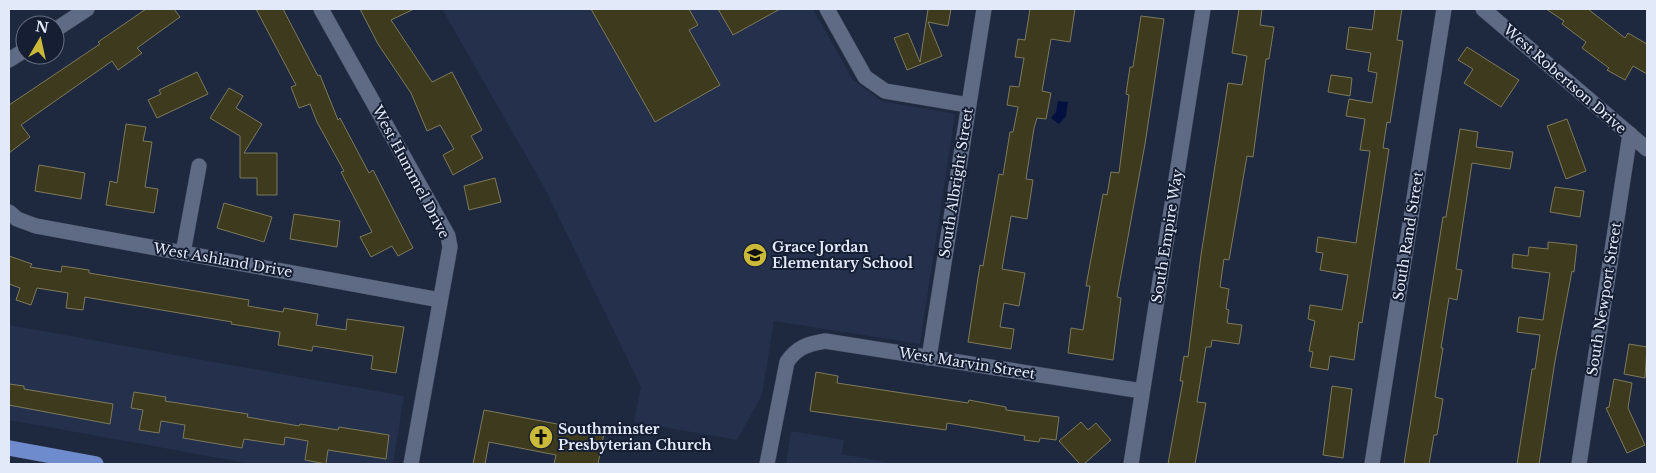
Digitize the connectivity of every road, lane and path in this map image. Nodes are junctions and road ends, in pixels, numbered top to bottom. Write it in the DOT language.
graph roads {
  1 [pos="86,9"];
  2 [pos="322,9"];
  3 [pos="827,9"];
  4 [pos="984,9"];
  5 [pos="1203,9"];
  6 [pos="1444,9"];
  7 [pos="1484,9"];
  8 [pos="65,23"];
  9 [pos="968,105"];
  10 [pos="1630,134"];
  11 [pos="1647,149"];
  12 [pos="199,166"];
  13 [pos="9,212"];
  14 [pos="183,253"];
  15 [pos="440,300"];
  16 [pos="930,358"];
  17 [pos="1142,391"];
  18 [pos="9,448"];
  19 [pos="96,464"];
  20 [pos="411,464"];
  21 [pos="767,464"];
  22 [pos="1131,464"];
  23 [pos="1372,464"];
  24 [pos="1579,464"];
  1 -- 8 [label="street"];
  2 -- 15 [label="street, West Hummel Drive"];
  3 -- 9 [label="street"];
  4 -- 9 [label="street, South Albright Street"];
  5 -- 17 [label="street, South Empire Way"];
  6 -- 23 [label="street, South Rand Street"];
  7 -- 10 [label="street, West Robertson Drive"];
  9 -- 16 [label="street, South Albright Street"];
  10 -- 11 [label="street, West Robertson Drive"];
  10 -- 24 [label="street, South Newport Street"];
  12 -- 14 [label="street"];
  13 -- 14 [label="street, West Ashland Drive"];
  14 -- 15 [label="street, West Ashland Drive"];
  15 -- 20 [label="street, West Hummel Drive"];
  16 -- 17 [label="street, West Marvin Street"];
  16 -- 21 [label="street, West Marvin Street"];
  17 -- 22 [label="street, South Empire Way"];
  18 -- 19 [label="main road"];
}
